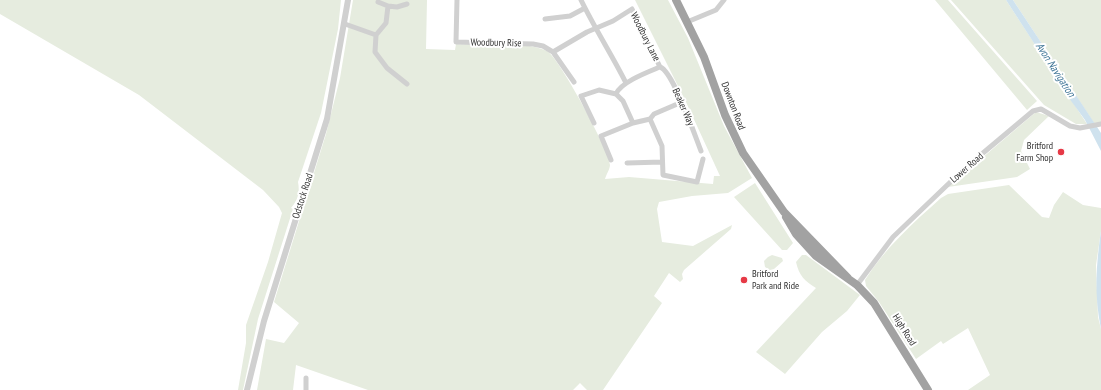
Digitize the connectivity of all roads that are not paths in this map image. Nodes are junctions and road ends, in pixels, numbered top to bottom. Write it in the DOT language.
graph roads {
  1 [pos="348,0"];
  2 [pos="457,0"];
  3 [pos="581,0"];
  4 [pos="676,0"];
  5 [pos="724,0"];
  6 [pos="378,2"];
  7 [pos="407,4"];
  8 [pos="388,6"];
  9 [pos="585,8"];
  10 [pos="545,19"];
  11 [pos="687,22"];
  12 [pos="345,24"];
  13 [pos="595,28"];
  14 [pos="376,35"];
  15 [pos="553,52"];
  16 [pos="660,67"];
  17 [pos="405,82"];
  18 [pos="574,82"];
  19 [pos="626,83"];
  20 [pos="616,94"];
  21 [pos="682,102"];
  22 [pos="650,119"];
  23 [pos="594,123"];
  24 [pos="633,123"];
  25 [pos="1099,124"];
  26 [pos="597,131"];
  27 [pos="601,136"];
  28 [pos="701,151"];
  29 [pos="703,159"];
  30 [pos="611,160"];
  31 [pos="662,162"];
  32 [pos="627,163"];
  33 [pos="857,285"];
  34 [pos="306,378"];
  35 [pos="248,390"];
  36 [pos="306,390"];
  37 [pos="928,390"];
  1 -- 12 [label="street, Odstock Road"];
  2 -- 15 [label="street, Woodbury Rise"];
  3 -- 9 [label="street"];
  4 -- 11 [label="highway, Downton Road"];
  5 -- 11 [label="street"];
  6 -- 8 [label="street"];
  7 -- 8 [label="street"];
  8 -- 14 [label="street"];
  9 -- 10 [label="street"];
  9 -- 13 [label="street"];
  11 -- 33 [label="highway, Downton Road"];
  12 -- 14 [label="street"];
  12 -- 35 [label="street, Odstock Road"];
  13 -- 15 [label="street"];
  13 -- 16 [label="street, Woodbury Lane"];
  13 -- 19 [label="street"];
  14 -- 17 [label="street"];
  15 -- 18 [label="street"];
  16 -- 19 [label="street, Woodbury Lane"];
  16 -- 21 [label="street, Beaker Way"];
  19 -- 20 [label="street"];
  20 -- 23 [label="street"];
  20 -- 24 [label="street"];
  21 -- 22 [label="street"];
  21 -- 28 [label="street, Beaker Way"];
  22 -- 24 [label="street"];
  22 -- 31 [label="street"];
  24 -- 27 [label="street"];
  25 -- 33 [label="street, Lower Road"];
  26 -- 27 [label="street"];
  27 -- 30 [label="street"];
  29 -- 31 [label="street"];
  31 -- 32 [label="street"];
  33 -- 37 [label="highway, High Road"];
  34 -- 36 [label="street"];
}
